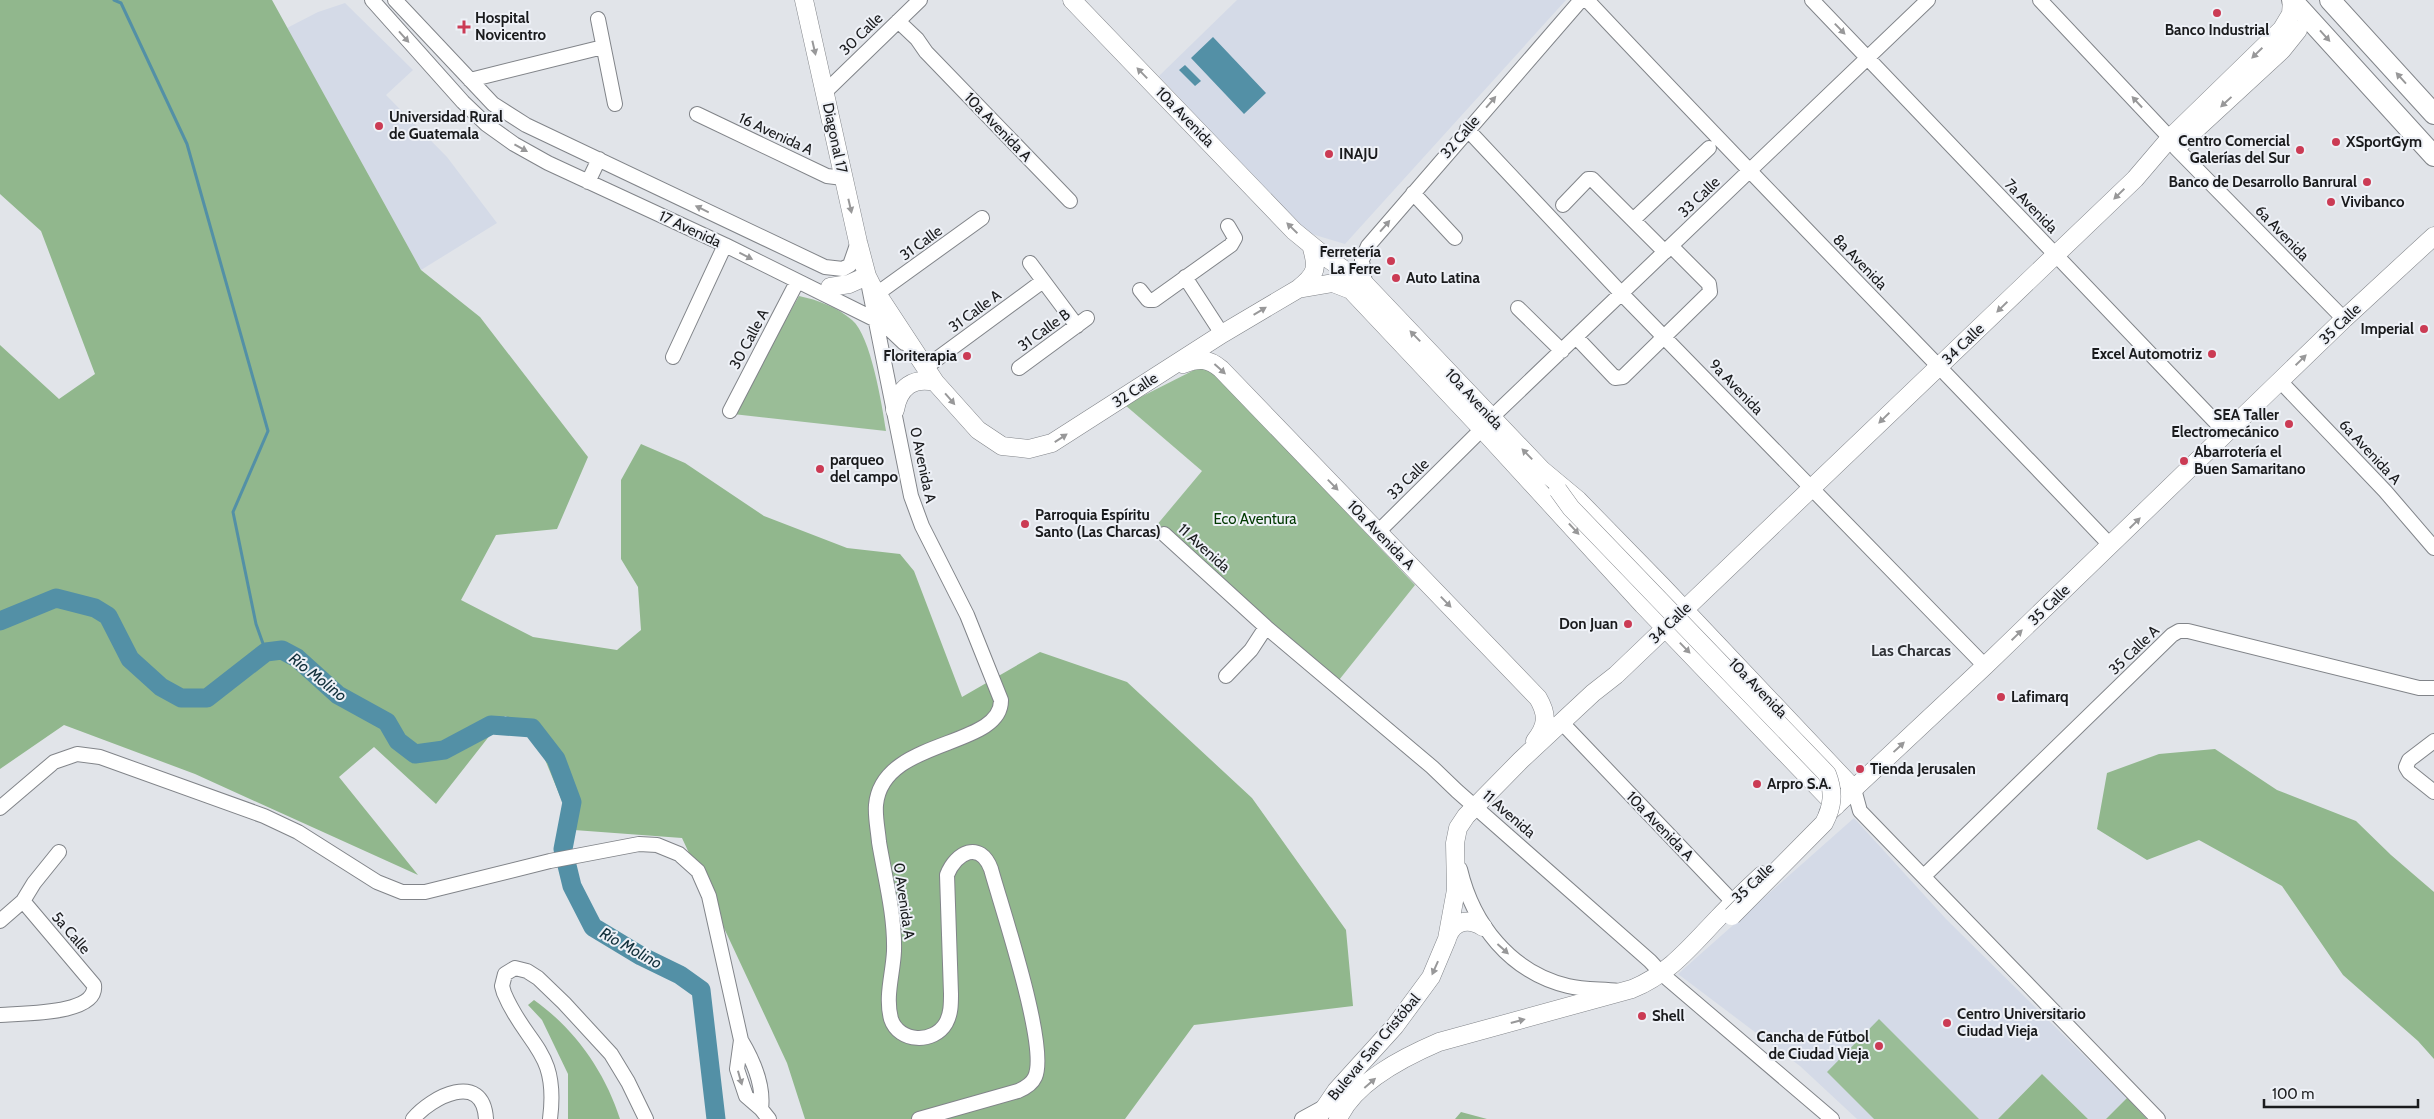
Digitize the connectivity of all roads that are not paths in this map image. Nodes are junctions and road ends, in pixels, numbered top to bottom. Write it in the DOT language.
graph roads {
  1 [pos="372,0"];
  2 [pos="395,0"];
  3 [pos="804,0"];
  4 [pos="920,0"];
  5 [pos="1072,0"];
  6 [pos="1580,0"];
  7 [pos="1587,0"];
  8 [pos="1812,0"];
  9 [pos="1928,0"];
  10 [pos="2040,0"];
  11 [pos="2292,0"];
  12 [pos="2330,0"];
  13 [pos="598,19"];
  14 [pos="896,23"];
  15 [pos="2298,30"];
  16 [pos="603,47"];
  17 [pos="1868,58"];
  18 [pos="470,80"];
  19 [pos="824,92"];
  20 [pos="615,104"];
  21 [pos="697,114"];
  22 [pos="2434,114"];
  23 [pos="1467,129"];
  24 [pos="2173,143"];
  25 [pos="1709,148"];
  26 [pos="2434,156"];
  27 [pos="600,159"];
  28 [pos="1749,172"];
  29 [pos="843,178"];
  30 [pos="588,182"];
  31 [pos="1413,193"];
  32 [pos="1070,201"];
  33 [pos="1563,204"];
  34 [pos="982,218"];
  35 [pos="1634,219"];
  36 [pos="1228,226"];
  37 [pos="2434,236"];
  38 [pos="1455,238"];
  39 [pos="858,242"];
  40 [pos="724,245"];
  41 [pos="1311,245"];
  42 [pos="1668,249"];
  43 [pos="2056,255"];
  44 [pos="1030,263"];
  45 [pos="825,267"];
  46 [pos="867,276"];
  47 [pos="1186,277"];
  48 [pos="1043,280"];
  49 [pos="797,282"];
  50 [pos="1333,283"];
  51 [pos="1365,284"];
  52 [pos="822,288"];
  53 [pos="1298,289"];
  54 [pos="1140,290"];
  55 [pos="1621,293"];
  56 [pos="878,294"];
  57 [pos="1518,308"];
  58 [pos="874,319"];
  59 [pos="2344,319"];
  60 [pos="1222,334"];
  61 [pos="1664,335"];
  62 [pos="1576,337"];
  63 [pos="1562,351"];
  64 [pos="674,357"];
  65 [pos="1939,366"];
  66 [pos="1019,368"];
  67 [pos="927,370"];
  68 [pos="1160,374"];
  69 [pos="2280,381"];
  70 [pos="895,410"];
  71 [pos="730,411"];
  72 [pos="1487,423"];
  73 [pos="2226,434"];
  74 [pos="1014,448"];
  75 [pos="1542,470"];
  76 [pos="1810,488"];
  77 [pos="1378,532"];
  78 [pos="1164,534"];
  79 [pos="2111,546"];
  80 [pos="2434,548"];
  81 [pos="1662,586"];
  82 [pos="1644,605"];
  83 [pos="1684,610"];
  84 [pos="1266,627"];
  85 [pos="1665,628"];
  86 [pos="1985,666"];
  87 [pos="1616,675"];
  88 [pos="1226,676"];
  89 [pos="2434,688"];
  90 [pos="1567,728"];
  91 [pos="2434,741"];
  92 [pos="1521,760"];
  93 [pos="1494,787"];
  94 [pos="1854,789"];
  95 [pos="2434,792"];
  96 [pos="1475,806"];
  97 [pos="1836,806"];
  98 [pos="0,808"];
  99 [pos="1860,811"];
  100 [pos="1455,844"];
  101 [pos="58,852"];
  102 [pos="1924,876"];
  103 [pos="23,901"];
  104 [pos="1732,909"];
  105 [pos="0,921"];
  106 [pos="1483,927"];
  107 [pos="1447,939"];
  108 [pos="1662,974"];
  109 [pos="1620,991"];
  110 [pos="0,1015"];
  111 [pos="1321,1113"];
  112 [pos="765,1114"];
  113 [pos="413,1119"];
  114 [pos="486,1119"];
  115 [pos="550,1119"];
  116 [pos="646,1119"];
  117 [pos="919,1119"];
  118 [pos="1302,1119"];
  119 [pos="1338,1119"];
  120 [pos="1832,1119"];
  121 [pos="2158,1119"];
  1 -- 30 [label="street, 17 Avenida, one-way"];
  2 -- 18 [label="street, 17 Avenida"];
  3 -- 19 [label="main road, Diagonal 17, one-way"];
  4 -- 14 [label="street, 30 Calle"];
  41 -- 5 [label="main road, 10a Avenida, one-way"];
  23 -- 6 [label="street, 32 Calle, one-way"];
  7 -- 28 [label="street, 8a Avenida"];
  8 -- 17 [label="street, 7a Avenida, one-way"];
  9 -- 17 [label="street, 33 Calle"];
  24 -- 10 [label="street, 6a Avenida, one-way"];
  11 -- 24 [label="main road, 34 Calle, one-way"];
  11 -- 26 [label="highway, one-way"];
  22 -- 12 [label="highway, one-way"];
  13 -- 16 [label="street"];
  14 -- 19 [label="street, 30 Calle"];
  14 -- 32 [label="street, 10a Avenida A"];
  15 -- 24 [label="main road, one-way"];
  16 -- 18 [label="street"];
  16 -- 20 [label="street"];
  17 -- 28 [label="street, 33 Calle"];
  17 -- 43 [label="street, 7a Avenida"];
  18 -- 27 [label="street, 17 Avenida"];
  19 -- 29 [label="main road, Diagonal 17"];
  21 -- 29 [label="street, 16 Avenida A"];
  23 -- 31 [label="street, 32 Calle"];
  23 -- 55 [label="street, 9a Avenida"];
  24 -- 43 [label="main road, 34 Calle, one-way"];
  24 -- 59 [label="street, 6a Avenida"];
  25 -- 35 [label="street"];
  27 -- 30 [label="street"];
  45 -- 27 [label="street, 17 Avenida, one-way"];
  28 -- 42 [label="street, 33 Calle"];
  28 -- 65 [label="street, 8a Avenida"];
  29 -- 39 [label="main road, Diagonal 17, one-way"];
  30 -- 40 [label="street, 17 Avenida"];
  31 -- 38 [label="street"];
  51 -- 31 [label="street, 32 Calle, one-way"];
  33 -- 35 [label="street"];
  34 -- 56 [label="street, 31 Calle"];
  35 -- 42 [label="street"];
  36 -- 47 [label="street"];
  37 -- 59 [label="main road, 35 Calle"];
  39 -- 45 [label="street, 17 Avenida"];
  39 -- 46 [label="main road, Diagonal 17"];
  40 -- 49 [label="street, 17 Avenida, one-way"];
  40 -- 64 [label="street"];
  41 -- 51 [label="main road, 10a Avenida"];
  41 -- 53 [label="main road"];
  42 -- 55 [label="street, 33 Calle"];
  42 -- 61 [label="street"];
  43 -- 65 [label="main road, 34 Calle, one-way"];
  43 -- 73 [label="street, 7a Avenida"];
  44 -- 48 [label="street"];
  45 -- 52 [label="street"];
  46 -- 52 [label="main road"];
  46 -- 56 [label="main road, Diagonal 17"];
  46 -- 58 [label="street, Diagonal 17"];
  47 -- 54 [label="street"];
  47 -- 60 [label="street"];
  48 -- 66 [label="street, 31 Calle B"];
  48 -- 67 [label="street, 31 Calle A"];
  49 -- 52 [label="street, 17 Avenida"];
  49 -- 71 [label="street, 30 Calle A"];
  50 -- 53 [label="main road, 32 Calle"];
  50 -- 72 [label="main road, 10a Avenida"];
  72 -- 51 [label="main road, 10a Avenida, one-way"];
  52 -- 58 [label="street, 17 Avenida"];
  60 -- 53 [label="main road, 32 Calle, one-way"];
  55 -- 61 [label="street, 9a Avenida"];
  55 -- 62 [label="street, 33 Calle"];
  56 -- 67 [label="main road, Diagonal 17"];
  57 -- 63 [label="street"];
  58 -- 67 [label="street, 17 Avenida"];
  58 -- 70 [label="street, 0 Avenida A"];
  69 -- 59 [label="main road, 35 Calle, one-way"];
  60 -- 68 [label="main road, 32 Calle"];
  61 -- 62 [label="street"];
  61 -- 76 [label="street, 9a Avenida"];
  62 -- 63 [label="street, 33 Calle"];
  63 -- 72 [label="street, 33 Calle"];
  65 -- 76 [label="main road, 34 Calle, one-way"];
  65 -- 79 [label="street, 8a Avenida"];
  67 -- 70 [label="main road"];
  67 -- 74 [label="main road, 17 Avenida, one-way"];
  74 -- 68 [label="main road, 32 Calle, one-way"];
  68 -- 77 [label="main road, 10a Avenida A, one-way"];
  69 -- 73 [label="main road, 35 Calle"];
  69 -- 80 [label="street, 6a Avenida A"];
  70 -- 117 [label="street, 0 Avenida A"];
  75 -- 72 [label="main road, 10a Avenida, one-way"];
  72 -- 77 [label="street, 33 Calle"];
  72 -- 82 [label="main road, 10a Avenida, one-way"];
  79 -- 73 [label="main road, 35 Calle, one-way"];
  75 -- 81 [label="main road, 10a Avenida"];
  75 -- 104 [label="main road, bridge"];
  76 -- 83 [label="main road, 34 Calle"];
  76 -- 86 [label="street, 9a Avenida"];
  77 -- 92 [label="main road, 10a Avenida A, one-way"];
  78 -- 84 [label="street, 11 Avenida"];
  86 -- 79 [label="main road, 35 Calle, one-way"];
  81 -- 82 [label="main road"];
  81 -- 83 [label="main road, 10a Avenida"];
  82 -- 85 [label="main road, 10a Avenida"];
  83 -- 85 [label="main road, 34 Calle"];
  83 -- 94 [label="main road, 10a Avenida"];
  84 -- 88 [label="street"];
  84 -- 96 [label="street, 11 Avenida"];
  85 -- 87 [label="main road, 34 Calle"];
  85 -- 97 [label="main road, 10a Avenida, one-way"];
  94 -- 86 [label="main road, 35 Calle, one-way"];
  87 -- 90 [label="main road, 34 Calle"];
  87 -- 92 [label="main road, 34 Calle"];
  89 -- 102 [label="street, 35 Calle A"];
  90 -- 93 [label="main road, 34 Calle"];
  90 -- 104 [label="street, 10a Avenida A"];
  91 -- 95 [label="street"];
  92 -- 93 [label="main road, 34 Calle"];
  93 -- 96 [label="main road, 34 Calle"];
  94 -- 97 [label="main road, 35 Calle"];
  94 -- 99 [label="street, 10a Avenida"];
  96 -- 100 [label="main road, Bulevar San Cristóbal"];
  96 -- 108 [label="street, 11 Avenida"];
  97 -- 99 [label="street"];
  97 -- 104 [label="main road, 35 Calle"];
  98 -- 112 [label="street"];
  99 -- 102 [label="street, 10a Avenida"];
  100 -- 106 [label="street"];
  100 -- 107 [label="main road, Bulevar San Cristóbal"];
  101 -- 103 [label="street"];
  102 -- 121 [label="street, 10a Avenida"];
  103 -- 105 [label="street"];
  103 -- 110 [label="street, 5a Calle"];
  104 -- 108 [label="main road"];
  106 -- 107 [label="main road"];
  106 -- 109 [label="street, one-way"];
  107 -- 111 [label="main road, Bulevar San Cristóbal, one-way"];
  108 -- 109 [label="main road, Bulevar San Cristóbal"];
  108 -- 120 [label="street, 11 Avenida"];
  119 -- 109 [label="main road, Bulevar San Cristóbal, one-way"];
  111 -- 118 [label="street"];
  113 -- 114 [label="street"];
  115 -- 116 [label="street"];
}
